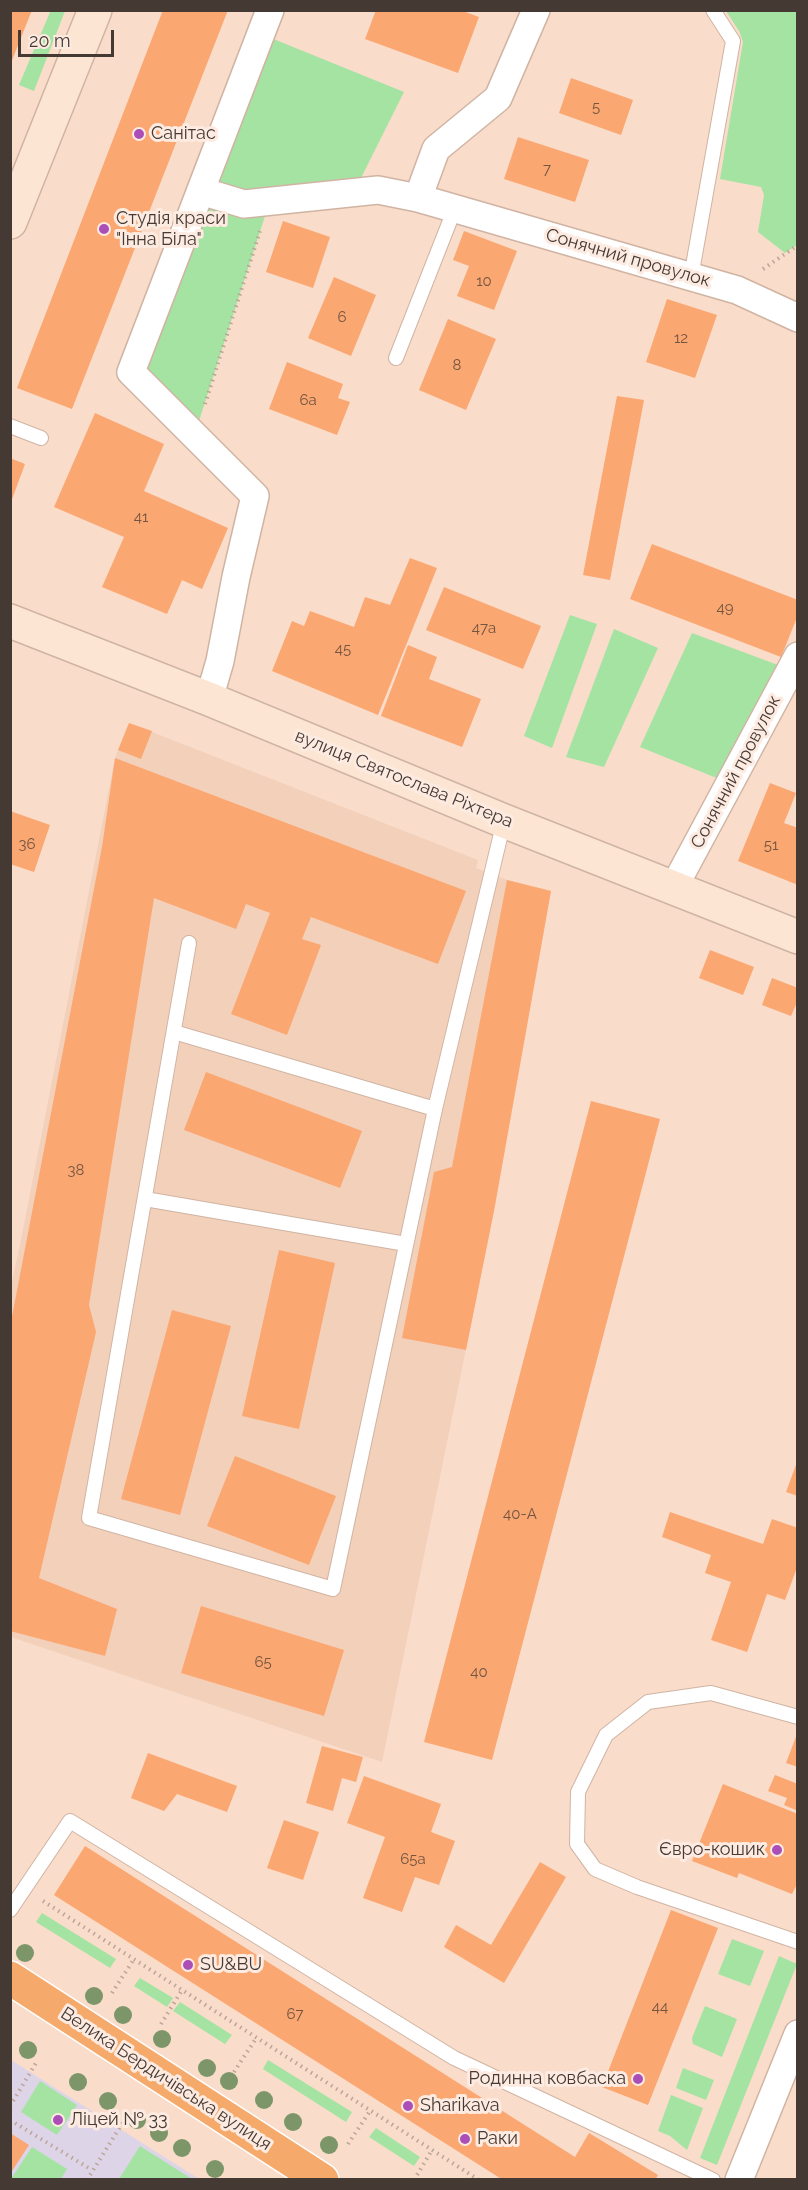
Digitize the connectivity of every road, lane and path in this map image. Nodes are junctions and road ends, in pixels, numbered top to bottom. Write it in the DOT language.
graph roads {
  1 [pos="95,10"];
  2 [pos="270,10"];
  3 [pos="536,10"];
  4 [pos="713,10"];
  5 [pos="201,191"];
  6 [pos="418,198"];
  7 [pos="270,202"];
  8 [pos="455,208"];
  9 [pos="10,222"];
  10 [pos="798,245"];
  11 [pos="691,277"];
  12 [pos="736,290"];
  13 [pos="798,318"];
  14 [pos="396,358"];
  15 [pos="10,426"];
  16 [pos="194,435"];
  17 [pos="41,438"];
  18 [pos="10,621"];
  19 [pos="798,656"];
  20 [pos="209,699"];
  21 [pos="504,821"];
  22 [pos="674,888"];
  23 [pos="798,937"];
  24 [pos="189,943"];
  25 [pos="174,1032"];
  26 [pos="435,1109"];
  27 [pos="145,1199"];
  28 [pos="406,1244"];
  29 [pos="798,1717"];
  30 [pos="25,1889"];
  31 [pos="10,1910"];
  32 [pos="798,1942"];
  33 [pos="134,1959"];
  34 [pos="10,1978"];
  35 [pos="182,1989"];
  36 [pos="112,1993"];
  37 [pos="10,2003"];
  38 [pos="161,2024"];
  39 [pos="798,2034"];
  40 [pos="257,2037"];
  41 [pos="36,2063"];
  42 [pos="234,2072"];
  43 [pos="10,2106"];
  44 [pos="370,2110"];
  45 [pos="125,2119"];
  46 [pos="10,2120"];
  47 [pos="348,2144"];
  48 [pos="432,2150"];
  49 [pos="92,2170"];
  50 [pos="87,2180"];
  51 [pos="285,2180"];
  52 [pos="322,2180"];
  53 [pos="414,2180"];
  54 [pos="479,2180"];
  55 [pos="713,2180"];
  56 [pos="739,2180"];
  1 -- 9 [label="street"];
  2 -- 5 [label="street"];
  3 -- 6 [label="street"];
  4 -- 11 [label="lane"];
  5 -- 7 [label="street, Сонячний провулок"];
  5 -- 16 [label="street"];
  6 -- 7 [label="street, Сонячний провулок"];
  6 -- 8 [label="street, Сонячний провулок"];
  7 -- 16 [label="path"];
  8 -- 11 [label="street, Сонячний провулок"];
  8 -- 14 [label="lane"];
  10 -- 12 [label="path"];
  11 -- 12 [label="street, Сонячний провулок"];
  12 -- 13 [label="street, Сонячний провулок"];
  15 -- 17 [label="lane"];
  16 -- 20 [label="street"];
  18 -- 20 [label="street, вулиця Святослава Ріхтера"];
  19 -- 22 [label="street, Сонячний провулок"];
  20 -- 21 [label="street, вулиця Святослава Ріхтера"];
  21 -- 22 [label="street, вулиця Святослава Ріхтера"];
  21 -- 26 [label="lane"];
  22 -- 23 [label="street, вулиця Святослава Ріхтера"];
  24 -- 25 [label="lane"];
  25 -- 26 [label="lane"];
  25 -- 27 [label="lane"];
  26 -- 28 [label="lane"];
  27 -- 28 [label="lane"];
  27 -- 28 [label="lane"];
  29 -- 32 [label="lane"];
  30 -- 31 [label="lane"];
  30 -- 33 [label="path"];
  30 -- 55 [label="lane"];
  33 -- 35 [label="path"];
  33 -- 36 [label="path"];
  34 -- 52 [label="highway, Велика Бердичівська вулиця"];
  35 -- 38 [label="path"];
  35 -- 40 [label="path"];
  37 -- 51 [label="highway, Велика Бердичівська вулиця"];
  39 -- 56 [label="street"];
  40 -- 42 [label="path"];
  40 -- 44 [label="path"];
  41 -- 43 [label="path"];
  44 -- 47 [label="path"];
  44 -- 48 [label="path"];
  45 -- 49 [label="path"];
  46 -- 49 [label="path"];
  48 -- 53 [label="path"];
  48 -- 54 [label="path"];
  49 -- 50 [label="path"];
}
